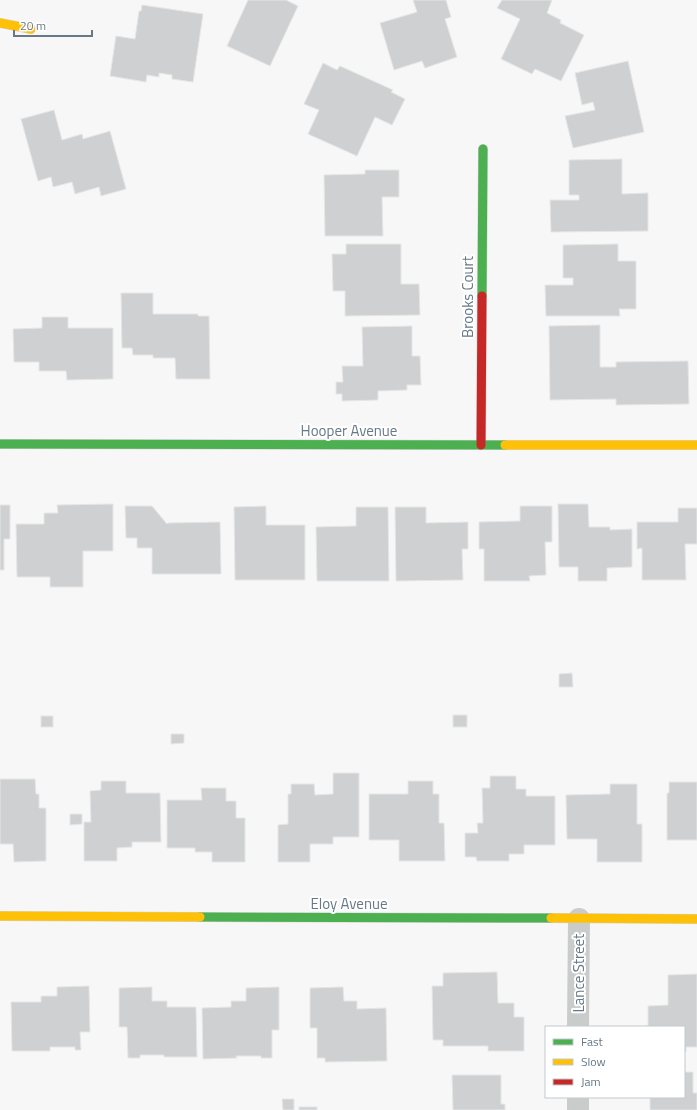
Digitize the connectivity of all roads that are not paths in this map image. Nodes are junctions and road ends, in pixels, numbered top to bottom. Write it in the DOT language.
graph roads {
  1 [pos="0,24"];
  2 [pos="31,29"];
  3 [pos="482,149"];
  4 [pos="0,444"];
  5 [pos="482,445"];
  6 [pos="697,445"];
  7 [pos="0,916"];
  8 [pos="579,919"];
  9 [pos="697,919"];
  10 [pos="578,1026"];
  11 [pos="578,1098"];
  12 [pos="578,1110"];
  1 -- 2 [label="street"];
  3 -- 5 [label="street, Brooks Court"];
  4 -- 5 [label="street, Hooper Avenue"];
  5 -- 6 [label="street, Hooper Avenue"];
  7 -- 8 [label="street, Eloy Avenue"];
  8 -- 9 [label="street, Eloy Avenue"];
  8 -- 10 [label="street, Lance Street"];
  11 -- 12 [label="street"];
}
